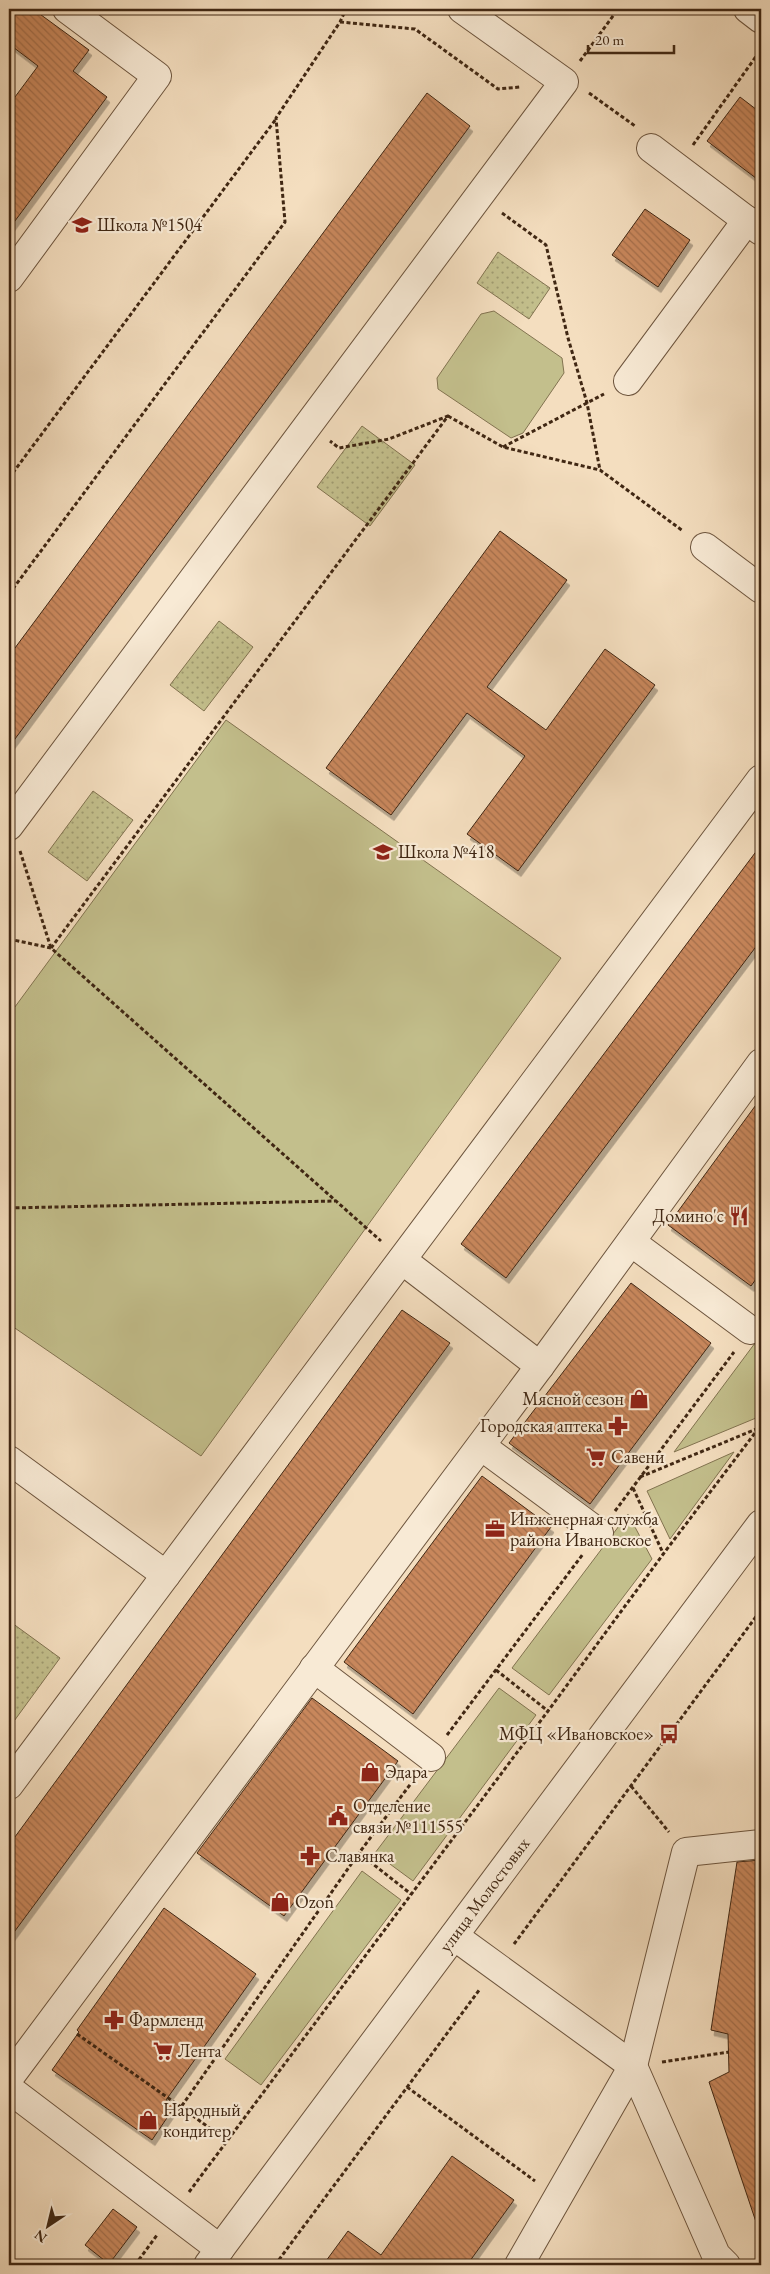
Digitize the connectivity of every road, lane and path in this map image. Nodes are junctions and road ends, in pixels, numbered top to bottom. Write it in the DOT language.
graph roads {
  1 [pos="67,9"];
  2 [pos="346,9"];
  3 [pos="462,9"];
  4 [pos="618,9"];
  5 [pos="748,9"];
  6 [pos="761,19"];
  7 [pos="340,22"];
  8 [pos="757,55"];
  9 [pos="566,80"];
  10 [pos="276,118"];
  11 [pos="644,137"];
  12 [pos="677,168"];
  13 [pos="479,196"];
  14 [pos="754,226"];
  15 [pos="9,278"];
  16 [pos="628,381"];
  17 [pos="587,403"];
  18 [pos="448,416"];
  19 [pos="308,425"];
  20 [pos="503,447"];
  21 [pos="600,470"];
  22 [pos="9,478"];
  23 [pos="705,548"];
  24 [pos="761,589"];
  25 [pos="9,594"];
  26 [pos="761,779"];
  27 [pos="10,824"];
  28 [pos="9,939"];
  29 [pos="52,948"];
  30 [pos="761,1063"];
  31 [pos="336,1201"];
  32 [pos="9,1208"];
  33 [pos="631,1242"];
  34 [pos="402,1260"];
  35 [pos="750,1330"];
  36 [pos="540,1366"];
  37 [pos="760,1426"];
  38 [pos="481,1446"];
  39 [pos="9,1460"];
  40 [pos="639,1477"];
  41 [pos="632,1488"];
  42 [pos="761,1524"];
  43 [pos="599,1533"];
  44 [pos="664,1553"];
  45 [pos="166,1575"];
  46 [pos="761,1610"];
  47 [pos="314,1668"];
  48 [pos="496,1670"];
  49 [pos="548,1711"];
  50 [pos="431,1757"];
  51 [pos="9,1785"];
  52 [pos="630,1786"];
  53 [pos="761,1844"];
  54 [pos="686,1852"];
  55 [pos="360,1853"];
  56 [pos="411,1894"];
  57 [pos="454,1936"];
  58 [pos="496,1967"];
  59 [pos="54,2018"];
  60 [pos="729,2052"];
  61 [pos="634,2066"];
  62 [pos="9,2078"];
  63 [pos="407,2087"];
  64 [pos="9,2089"];
  65 [pos="181,2107"];
  66 [pos="227,2141"];
  67 [pos="558,2198"];
  68 [pos="173,2213"];
  69 [pos="214,2257"];
  70 [pos="135,2265"];
  71 [pos="275,2265"];
  72 [pos="519,2265"];
  73 [pos="726,2265"];
  1 -- 15 [label="street"];
  2 -- 7 [label="path"];
  3 -- 9 [label="street"];
  4 -- 9 [label="path"];
  5 -- 6 [label="street"];
  7 -- 9 [label="path"];
  7 -- 10 [label="path"];
  8 -- 12 [label="path"];
  9 -- 11 [label="path"];
  9 -- 13 [label="street"];
  10 -- 22 [label="path"];
  10 -- 25 [label="path"];
  11 -- 12 [label="street"];
  12 -- 14 [label="street"];
  13 -- 17 [label="path"];
  13 -- 19 [label="street"];
  14 -- 16 [label="street"];
  16 -- 17 [label="path"];
  17 -- 20 [label="path"];
  17 -- 21 [label="path"];
  18 -- 19 [label="path"];
  18 -- 20 [label="path"];
  18 -- 29 [label="path"];
  19 -- 27 [label="street"];
  20 -- 21 [label="path"];
  21 -- 23 [label="path"];
  23 -- 24 [label="street"];
  26 -- 34 [label="street"];
  27 -- 29 [label="path"];
  28 -- 29 [label="path"];
  29 -- 31 [label="path"];
  30 -- 33 [label="street"];
  31 -- 32 [label="path"];
  31 -- 34 [label="path"];
  33 -- 35 [label="street"];
  33 -- 36 [label="street"];
  34 -- 36 [label="street"];
  34 -- 45 [label="street"];
  35 -- 40 [label="path"];
  36 -- 38 [label="street"];
  37 -- 40 [label="path"];
  37 -- 44 [label="path"];
  38 -- 43 [label="street"];
  38 -- 47 [label="street"];
  39 -- 45 [label="street"];
  40 -- 41 [label="path"];
  41 -- 43 [label="path"];
  41 -- 44 [label="path"];
  42 -- 57 [label="street, улица Молостовых"];
  43 -- 48 [label="path"];
  44 -- 49 [label="path"];
  45 -- 51 [label="street"];
  46 -- 52 [label="path"];
  47 -- 50 [label="street"];
  47 -- 59 [label="street"];
  48 -- 49 [label="path"];
  48 -- 50 [label="path"];
  49 -- 56 [label="path"];
  50 -- 55 [label="path"];
  52 -- 54 [label="path"];
  52 -- 58 [label="path"];
  53 -- 54 [label="street"];
  54 -- 61 [label="street"];
  55 -- 56 [label="path"];
  55 -- 65 [label="path"];
  56 -- 66 [label="path"];
  57 -- 58 [label="street"];
  57 -- 69 [label="street, улица Молостовых"];
  58 -- 61 [label="street"];
  58 -- 63 [label="path"];
  59 -- 62 [label="street"];
  59 -- 65 [label="path"];
  60 -- 61 [label="path"];
  61 -- 67 [label="street"];
  61 -- 73 [label="street"];
  63 -- 67 [label="path"];
  63 -- 71 [label="path"];
  64 -- 68 [label="street"];
  65 -- 66 [label="path"];
  66 -- 68 [label="path"];
  67 -- 72 [label="street"];
  68 -- 69 [label="street"];
  68 -- 70 [label="path"];
}
